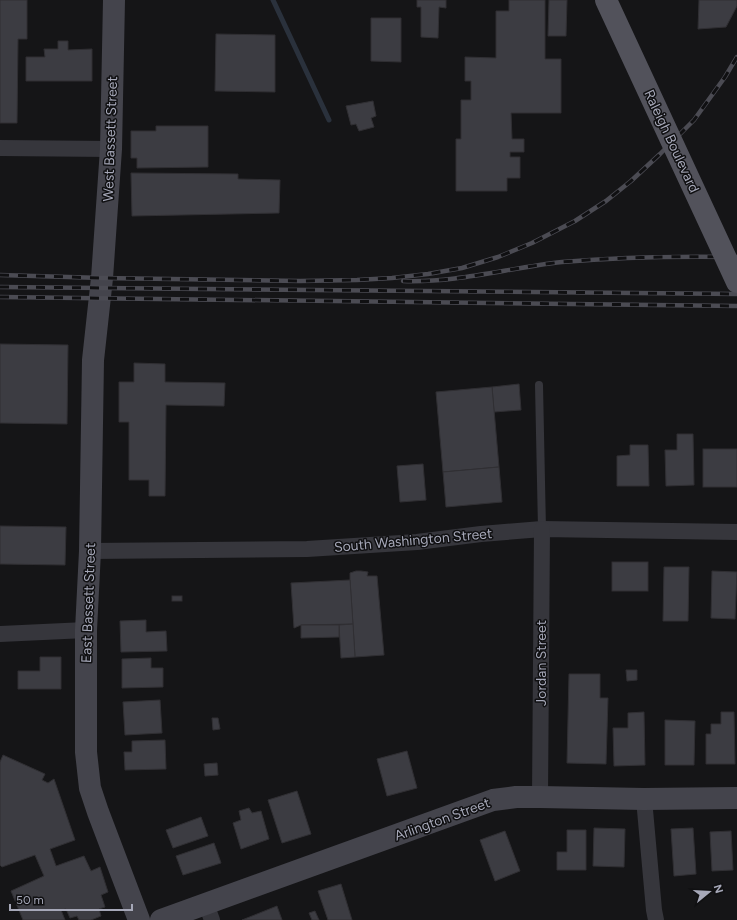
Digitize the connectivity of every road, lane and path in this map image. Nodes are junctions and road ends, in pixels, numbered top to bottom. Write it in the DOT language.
graph roads {
  1 [pos="114,0"];
  2 [pos="606,0"];
  3 [pos="0,148"];
  4 [pos="111,149"];
  5 [pos="102,278"];
  6 [pos="737,282"];
  7 [pos="539,385"];
  8 [pos="542,529"];
  9 [pos="737,532"];
  10 [pos="90,551"];
  11 [pos="86,630"];
  12 [pos="0,634"];
  13 [pos="540,797"];
  14 [pos="737,798"];
  15 [pos="644,799"];
  16 [pos="209,912"];
  17 [pos="139,920"];
  18 [pos="161,920"];
  19 [pos="656,920"];
  1 -- 4 [label="street, West Bassett Street"];
  2 -- 6 [label="main road, Raleigh Boulevard, bridge"];
  3 -- 4 [label="street"];
  4 -- 5 [label="street, West Bassett Street"];
  5 -- 10 [label="street, East Bassett Street"];
  7 -- 8 [label="lane"];
  8 -- 9 [label="street, South Washington Street"];
  8 -- 10 [label="street, South Washington Street"];
  8 -- 13 [label="street, Jordan Street"];
  10 -- 11 [label="street, East Bassett Street"];
  11 -- 12 [label="street"];
  11 -- 17 [label="street, East Bassett Street"];
  13 -- 15 [label="street, Arlington Street"];
  13 -- 16 [label="street, Arlington Street"];
  14 -- 15 [label="street, Arlington Street"];
  15 -- 19 [label="street"];
  16 -- 18 [label="street, Arlington Street"];
}
